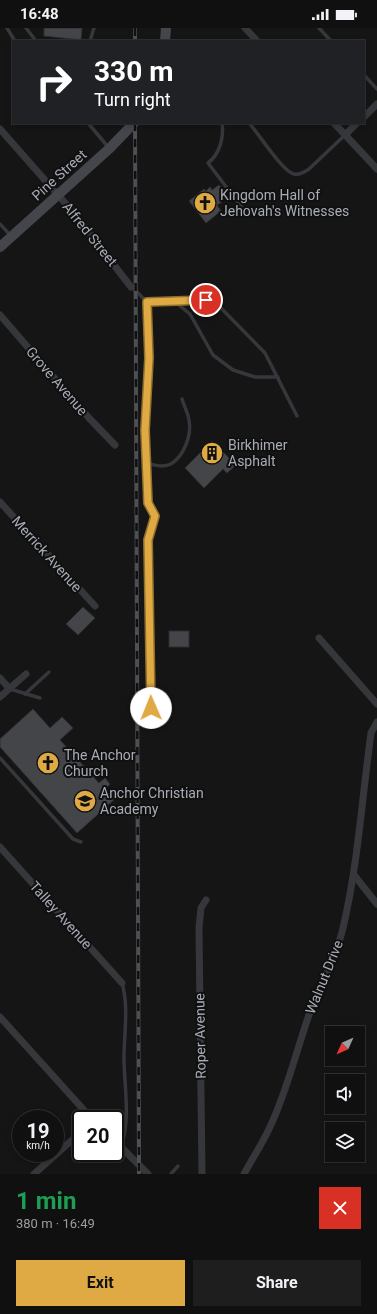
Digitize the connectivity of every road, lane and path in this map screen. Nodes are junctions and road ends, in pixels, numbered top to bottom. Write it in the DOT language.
graph roads {
  1 [pos="6,28"];
  2 [pos="26,28"];
  3 [pos="94,28"];
  4 [pos="166,28"];
  5 [pos="245,28"];
  6 [pos="319,28"];
  7 [pos="15,40"];
  8 [pos="35,40"];
  9 [pos="90,40"];
  10 [pos="165,40"];
  11 [pos="256,40"];
  12 [pos="330,40"];
  13 [pos="365,76"];
  14 [pos="377,89"];
  15 [pos="377,104"];
  16 [pos="365,116"];
  17 [pos="89,124"];
  18 [pos="133,124"];
  19 [pos="222,124"];
  20 [pos="250,124"];
  21 [pos="335,124"];
  22 [pos="357,124"];
  23 [pos="0,129"];
  24 [pos="345,135"];
  25 [pos="110,148"];
  26 [pos="377,169"];
  27 [pos="58,195"];
  28 [pos="246,212"];
  29 [pos="0,224"];
  30 [pos="11,236"];
  31 [pos="0,246"];
  32 [pos="131,287"];
  33 [pos="173,301"];
  34 [pos="147,302"];
  35 [pos="0,315"];
  36 [pos="278,377"];
  37 [pos="182,399"];
  38 [pos="297,416"];
  39 [pos="115,445"];
  40 [pos="146,463"];
  41 [pos="0,502"];
  42 [pos="95,606"];
  43 [pos="319,638"];
  44 [pos="49,672"];
  45 [pos="26,674"];
  46 [pos="0,678"];
  47 [pos="9,688"];
  48 [pos="25,694"];
  49 [pos="0,697"];
  50 [pos="40,698"];
  51 [pos="377,704"];
  52 [pos="151,708"];
  53 [pos="377,722"];
  54 [pos="0,758"];
  55 [pos="81,842"];
  56 [pos="0,847"];
  57 [pos="354,875"];
  58 [pos="206,900"];
  59 [pos="377,904"];
  60 [pos="122,984"];
  61 [pos="0,1017"];
  62 [pos="84,1110"];
  63 [pos="124,1139"];
  64 [pos="72,1140"];
  65 [pos="124,1150"];
  66 [pos="178,1166"];
  67 [pos="34,1174"];
  68 [pos="148,1174"];
  69 [pos="171,1174"];
  70 [pos="202,1174"];
  71 [pos="244,1174"];
  1 -- 7 [label="lane"];
  2 -- 8 [label="lane"];
  3 -- 9 [label="lane"];
  4 -- 10 [label="main road"];
  5 -- 11 [label="street"];
  6 -- 12 [label="lane"];
  13 -- 14 [label="lane"];
  15 -- 16 [label="street"];
  17 -- 25 [label="lane"];
  18 -- 25 [label="main road, Pine Street"];
  19 -- 28 [label="lane"];
  20 -- 24 [label="lane"];
  21 -- 24 [label="street"];
  22 -- 24 [label="street"];
  23 -- 27 [label="street, Alfred Street"];
  24 -- 26 [label="street"];
  25 -- 27 [label="main road, Pine Street"];
  27 -- 30 [label="main road, Pine Street"];
  27 -- 32 [label="street, Alfred Street"];
  29 -- 30 [label="lane"];
  30 -- 31 [label="main road, Pine Street"];
  32 -- 34 [label="lane"];
  33 -- 34 [label="lane"];
  33 -- 36 [label="lane"];
  33 -- 36 [label="lane"];
  34 -- 40 [label="lane"];
  35 -- 39 [label="street, Grove Avenue"];
  36 -- 38 [label="lane"];
  37 -- 40 [label="lane"];
  40 -- 52 [label="lane"];
  41 -- 42 [label="street, Merrick Avenue"];
  43 -- 51 [label="street"];
  44 -- 48 [label="lane"];
  45 -- 47 [label="street"];
  46 -- 47 [label="street"];
  47 -- 48 [label="lane"];
  47 -- 49 [label="street"];
  48 -- 50 [label="lane"];
  53 -- 57 [label="street, Walnut Drive"];
  54 -- 55 [label="lane"];
  56 -- 60 [label="street, Talley Avenue"];
  57 -- 59 [label="street"];
  57 -- 71 [label="street, Walnut Drive"];
  58 -- 70 [label="street, Roper Avenue"];
  60 -- 63 [label="lane"];
  61 -- 62 [label="street"];
  64 -- 67 [label="street"];
  65 -- 68 [label="street"];
  66 -- 69 [label="lane"];
}
